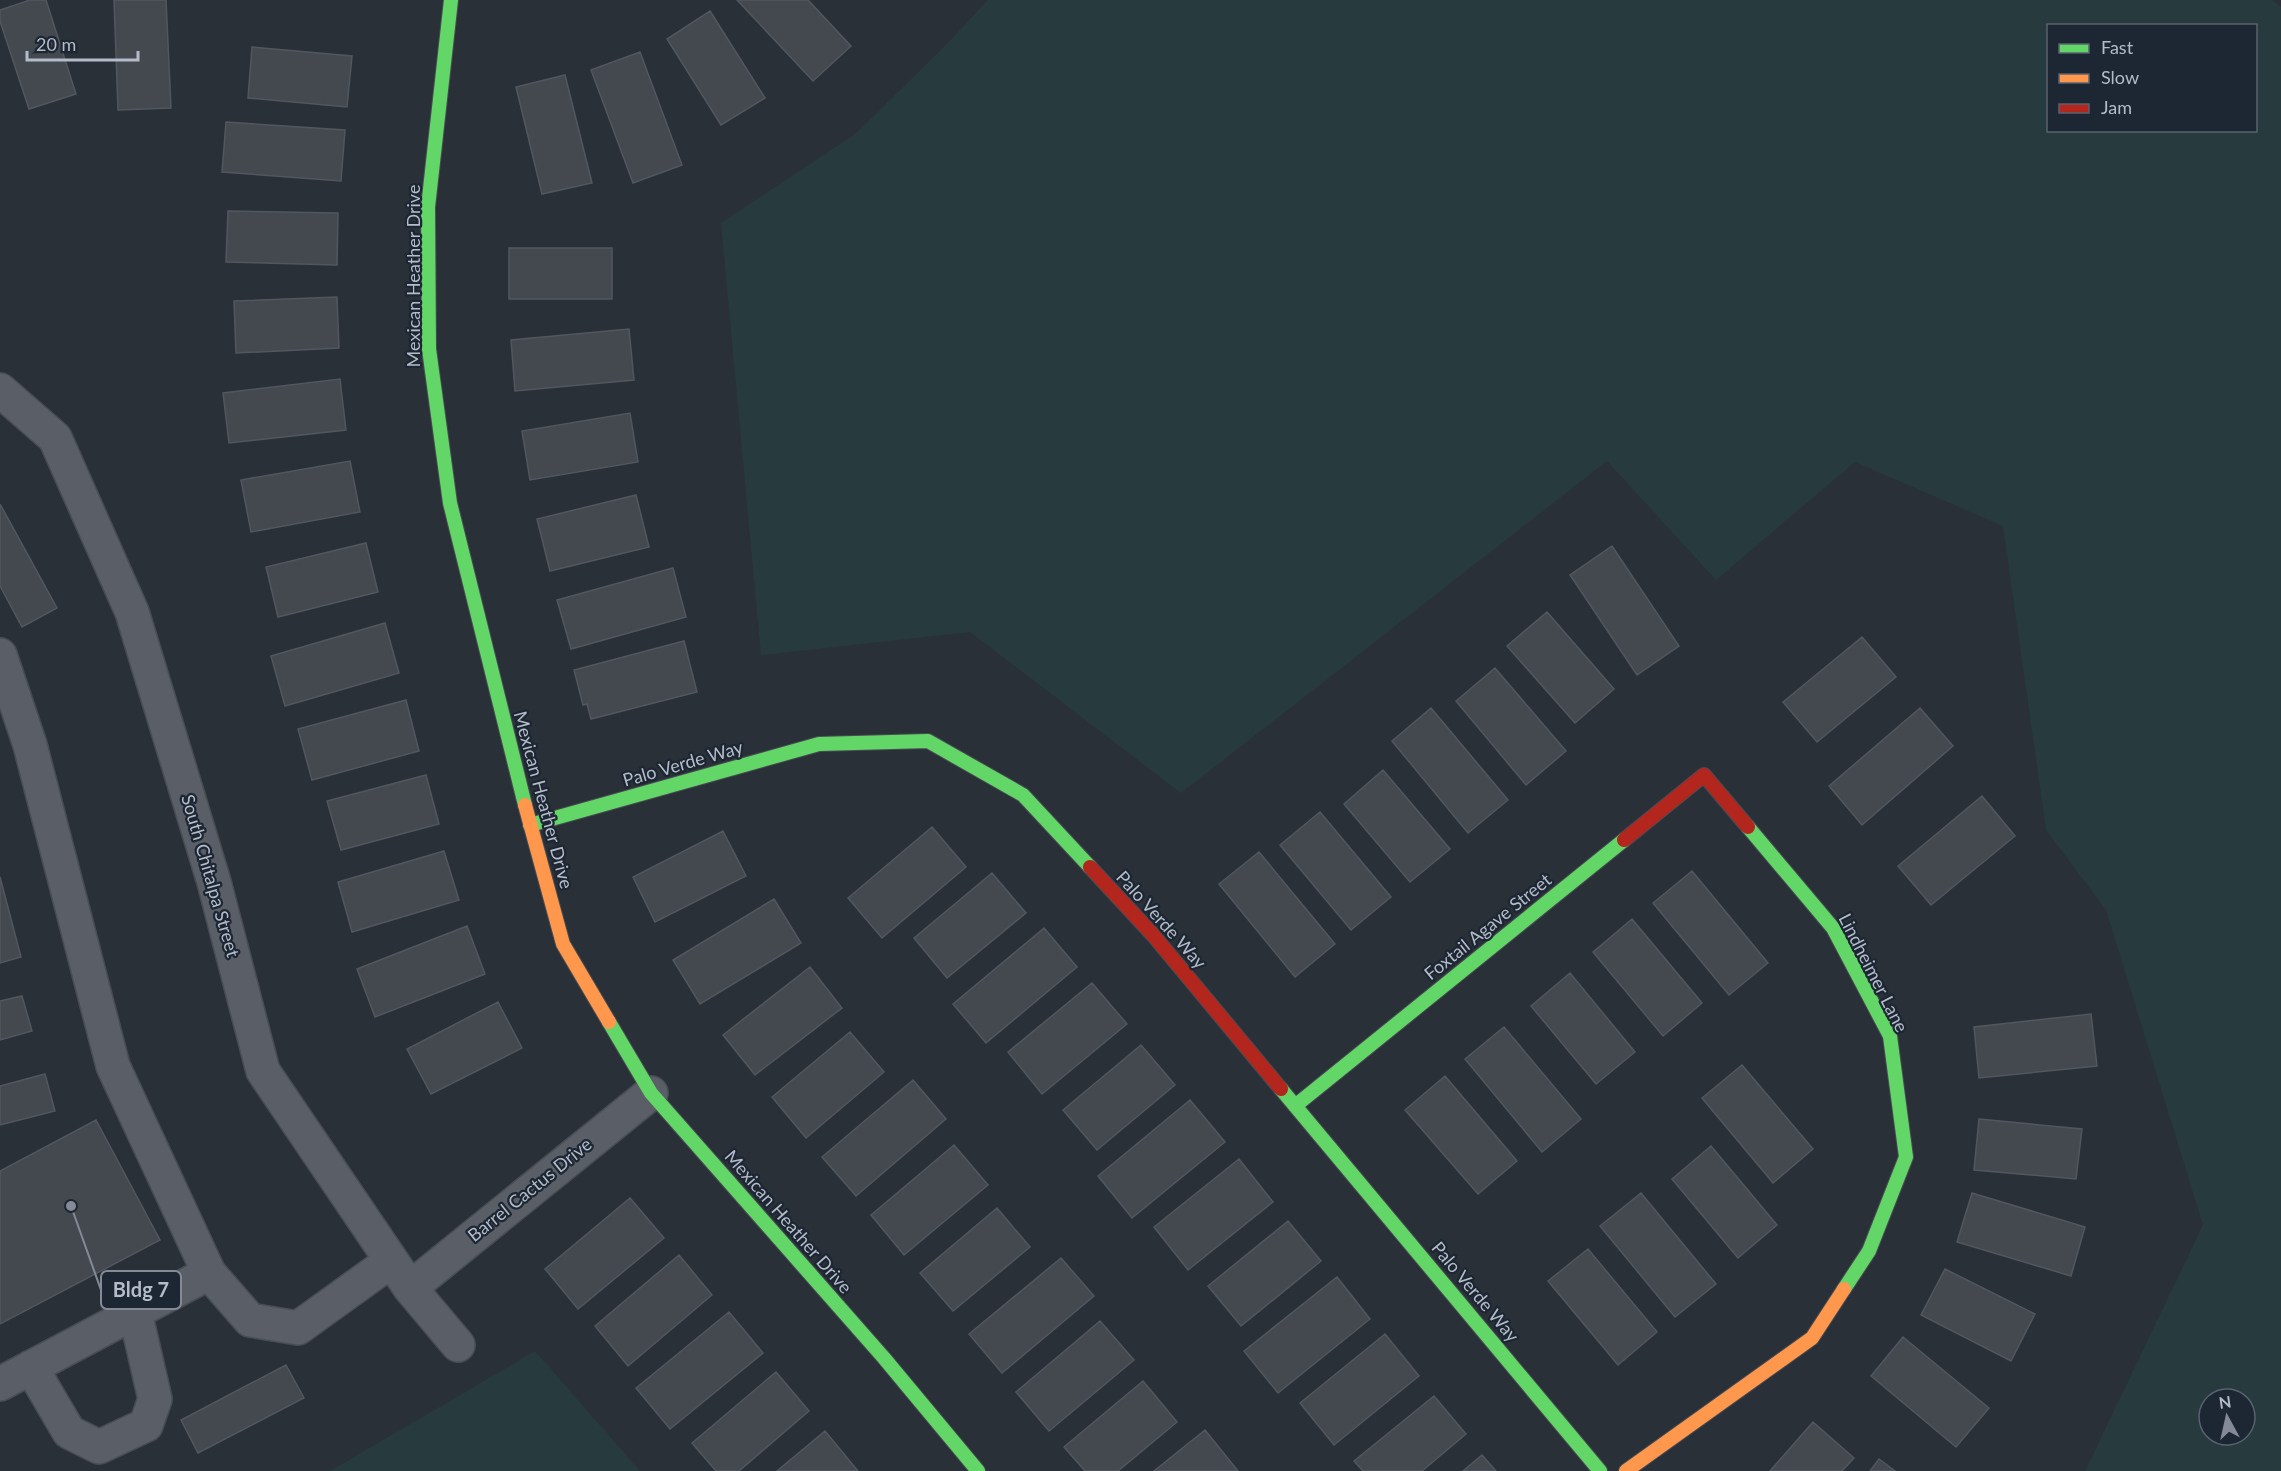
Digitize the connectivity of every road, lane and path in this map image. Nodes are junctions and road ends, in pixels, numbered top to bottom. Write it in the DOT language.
graph roads {
  1 [pos="452,0"];
  2 [pos="0,390"];
  3 [pos="0,655"];
  4 [pos="1704,775"];
  5 [pos="530,825"];
  6 [pos="651,1093"];
  7 [pos="1295,1106"];
  8 [pos="391,1261"];
  9 [pos="209,1273"];
  10 [pos="410,1288"];
  11 [pos="135,1312"];
  12 [pos="458,1345"];
  13 [pos="31,1367"];
  14 [pos="0,1384"];
  15 [pos="978,1471"];
  16 [pos="1600,1471"];
  17 [pos="1626,1471"];
  1 -- 5 [label="street, Mexican Heather Drive"];
  2 -- 8 [label="street, South Chitalpa Street"];
  3 -- 9 [label="street"];
  4 -- 7 [label="street, Foxtail Agave Street"];
  4 -- 17 [label="street, Lindheimer Lane"];
  5 -- 6 [label="street, Mexican Heather Drive"];
  5 -- 7 [label="street, Palo Verde Way"];
  6 -- 10 [label="street, Barrel Cactus Drive"];
  6 -- 15 [label="street, Mexican Heather Drive"];
  7 -- 16 [label="street, Palo Verde Way"];
  8 -- 9 [label="street"];
  8 -- 10 [label="street, South Chitalpa Street"];
  9 -- 11 [label="street"];
  10 -- 12 [label="street, South Chitalpa Street"];
  11 -- 13 [label="street"];
  11 -- 13 [label="street"];
  13 -- 14 [label="street"];
}
